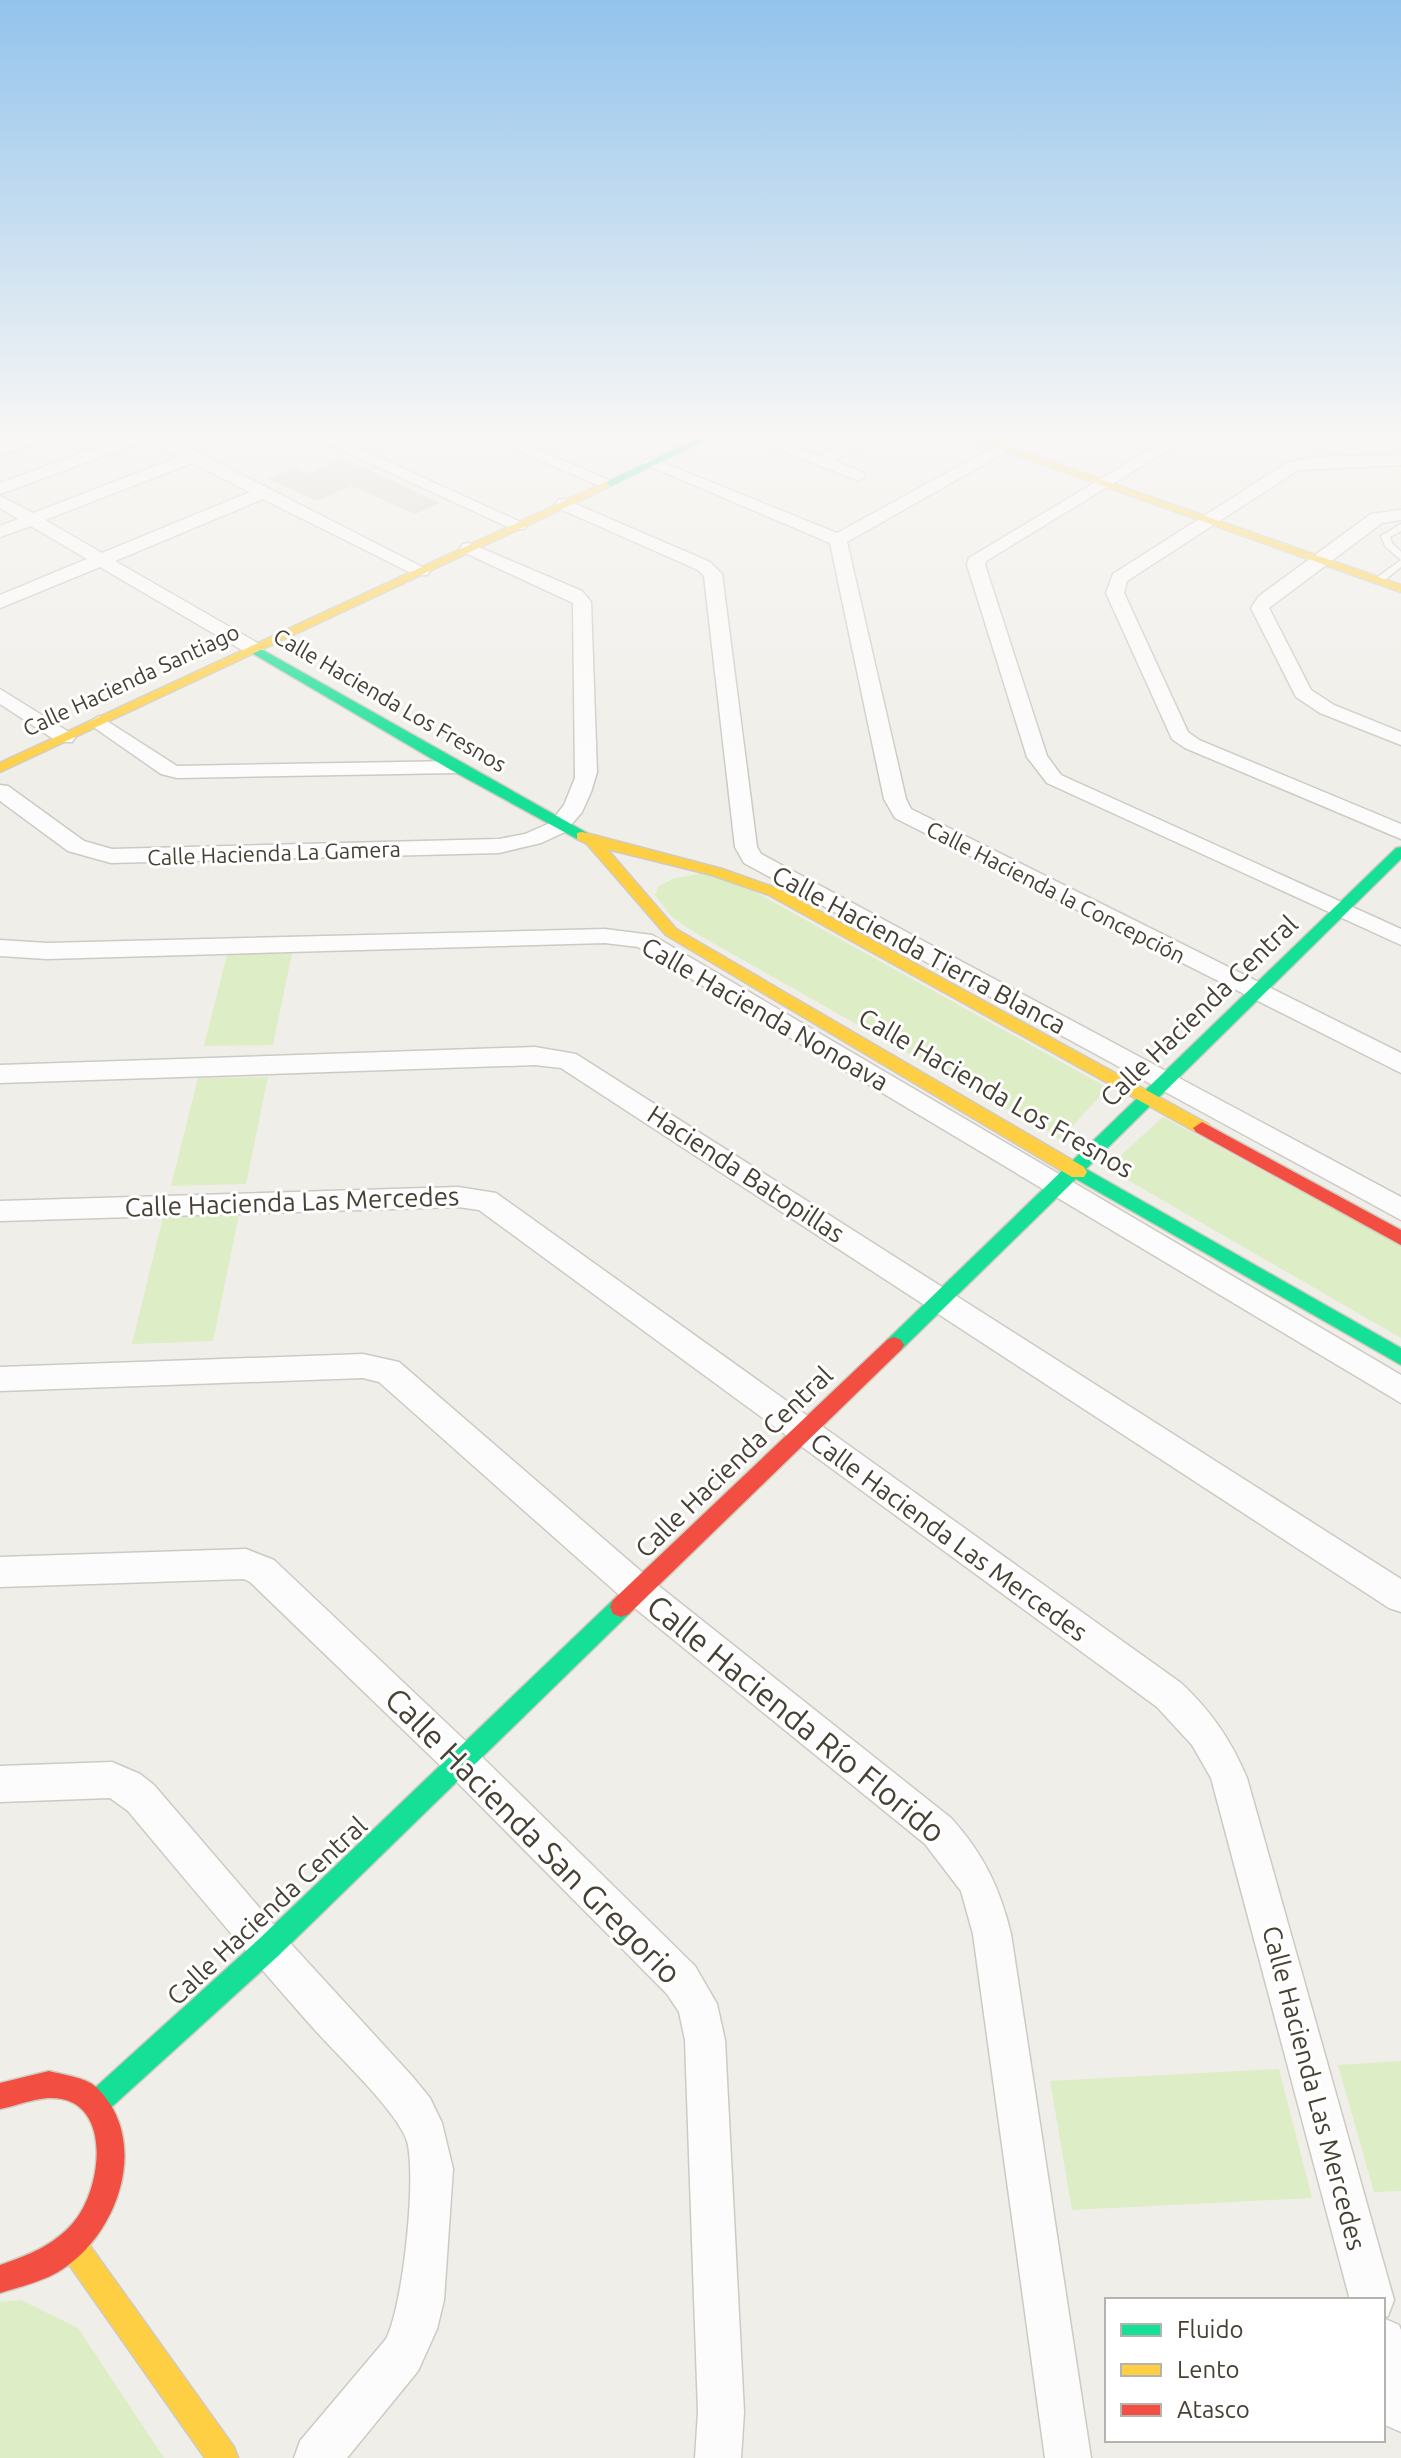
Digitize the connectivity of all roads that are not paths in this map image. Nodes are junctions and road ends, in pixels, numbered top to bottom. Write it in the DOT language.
graph roads {
  1 [pos="82,548"];
  2 [pos="133,548"];
  3 [pos="375,548"];
  4 [pos="469,548"];
  5 [pos="663,548"];
  6 [pos="840,548"];
  7 [pos="993,548"];
  8 [pos="1166,548"];
  9 [pos="1287,548"];
  10 [pos="1337,548"];
  11 [pos="104,560"];
  12 [pos="1321,560"];
  13 [pos="1401,560"];
  14 [pos="421,571"];
  15 [pos="1378,581"];
  16 [pos="1401,589"];
  17 [pos="0,602"];
  18 [pos="254,649"];
  19 [pos="0,695"];
  20 [pos="99,722"];
  21 [pos="65,738"];
  22 [pos="1401,739"];
  23 [pos="456,767"];
  24 [pos="0,768"];
  25 [pos="0,791"];
  26 [pos="562,824"];
  27 [pos="1401,832"];
  28 [pos="592,841"];
  29 [pos="1401,851"];
  30 [pos="702,868"];
  31 [pos="670,877"];
  32 [pos="1339,911"];
  33 [pos="1401,938"];
  34 [pos="0,948"];
  35 [pos="1255,992"];
  36 [pos="1401,1064"];
  37 [pos="0,1074"];
  38 [pos="1154,1090"];
  39 [pos="1064,1178"];
  40 [pos="1401,1210"];
  41 [pos="0,1211"];
  42 [pos="1401,1238"];
  43 [pos="940,1302"];
  44 [pos="1401,1357"];
  45 [pos="0,1379"];
  46 [pos="1401,1390"];
  47 [pos="802,1431"];
  48 [pos="0,1572"];
  49 [pos="638,1590"];
  50 [pos="1401,1597"];
  51 [pos="462,1762"];
  52 [pos="0,1784"];
  53 [pos="268,1948"];
  54 [pos="0,2096"];
  55 [pos="96,2104"];
  56 [pos="73,2246"];
  57 [pos="0,2279"];
  58 [pos="1371,2298"];
  59 [pos="1385,2349"];
  60 [pos="1401,2409"];
  61 [pos="223,2458"];
  62 [pos="317,2458"];
  63 [pos="718,2458"];
  64 [pos="1068,2458"];
  1 -- 11 [label="street, Calle Hacienda Los Fresnos"];
  2 -- 11 [label="street"];
  3 -- 14 [label="street"];
  4 -- 14 [label="street, Calle Hacienda Santiago"];
  4 -- 26 [label="street"];
  5 -- 38 [label="street, Calle Hacienda Tierra Blanca"];
  6 -- 35 [label="street, Calle Hacienda la Concepción"];
  7 -- 32 [label="street"];
  8 -- 27 [label="street"];
  9 -- 12 [label="street"];
  10 -- 12 [label="street"];
  11 -- 17 [label="street"];
  11 -- 18 [label="street, Calle Hacienda Los Fresnos"];
  12 -- 15 [label="street"];
  12 -- 22 [label="street"];
  13 -- 15 [label="lane"];
  14 -- 18 [label="street, Calle Hacienda Santiago"];
  15 -- 16 [label="street"];
  18 -- 20 [label="street, Calle Hacienda Santiago"];
  18 -- 23 [label="street, Calle Hacienda Los Fresnos"];
  19 -- 21 [label="street"];
  20 -- 21 [label="street, Calle Hacienda Santiago"];
  20 -- 23 [label="street"];
  21 -- 24 [label="street, Calle Hacienda Santiago"];
  23 -- 26 [label="street, Calle Hacienda Los Fresnos"];
  25 -- 26 [label="street, Calle Hacienda La Gamera"];
  26 -- 28 [label="street, Calle Hacienda Los Fresnos"];
  28 -- 30 [label="street, Calle Hacienda Los Fresnos"];
  28 -- 39 [label="street, Calle Hacienda Los Fresnos"];
  29 -- 32 [label="street, Calle Hacienda Central"];
  30 -- 31 [label="street"];
  30 -- 38 [label="street, Calle Hacienda Los Fresnos"];
  32 -- 33 [label="street"];
  32 -- 35 [label="street, Calle Hacienda Central"];
  34 -- 39 [label="street, Calle Hacienda Nonoava"];
  35 -- 36 [label="street, Calle Hacienda la Concepción"];
  35 -- 38 [label="street, Calle Hacienda Central"];
  37 -- 43 [label="street, Hacienda Batopillas"];
  38 -- 39 [label="street, Calle Hacienda Central"];
  38 -- 40 [label="street, Calle Hacienda Tierra Blanca"];
  38 -- 42 [label="street, Calle Hacienda Los Fresnos"];
  39 -- 43 [label="street, Calle Hacienda Central"];
  39 -- 44 [label="street, Calle Hacienda Los Fresnos"];
  39 -- 46 [label="street, Calle Hacienda Nonoava"];
  41 -- 47 [label="street, Calle Hacienda Las Mercedes"];
  43 -- 47 [label="street, Calle Hacienda Central"];
  43 -- 50 [label="street, Hacienda Batopillas"];
  45 -- 49 [label="street, Calle Hacienda Río Florido"];
  47 -- 49 [label="street, Calle Hacienda Central"];
  47 -- 58 [label="street, Calle Hacienda Las Mercedes"];
  48 -- 51 [label="street, Calle Hacienda San Gregorio"];
  49 -- 51 [label="street, Calle Hacienda Central"];
  49 -- 64 [label="street, Calle Hacienda Río Florido"];
  51 -- 53 [label="street, Calle Hacienda Central"];
  51 -- 63 [label="street, Calle Hacienda San Gregorio"];
  52 -- 53 [label="street"];
  53 -- 55 [label="street, Calle Hacienda Central"];
  53 -- 62 [label="street"];
  54 -- 55 [label="street"];
  55 -- 56 [label="street"];
  56 -- 57 [label="street"];
  56 -- 61 [label="street"];
  59 -- 60 [label="street"];
}
